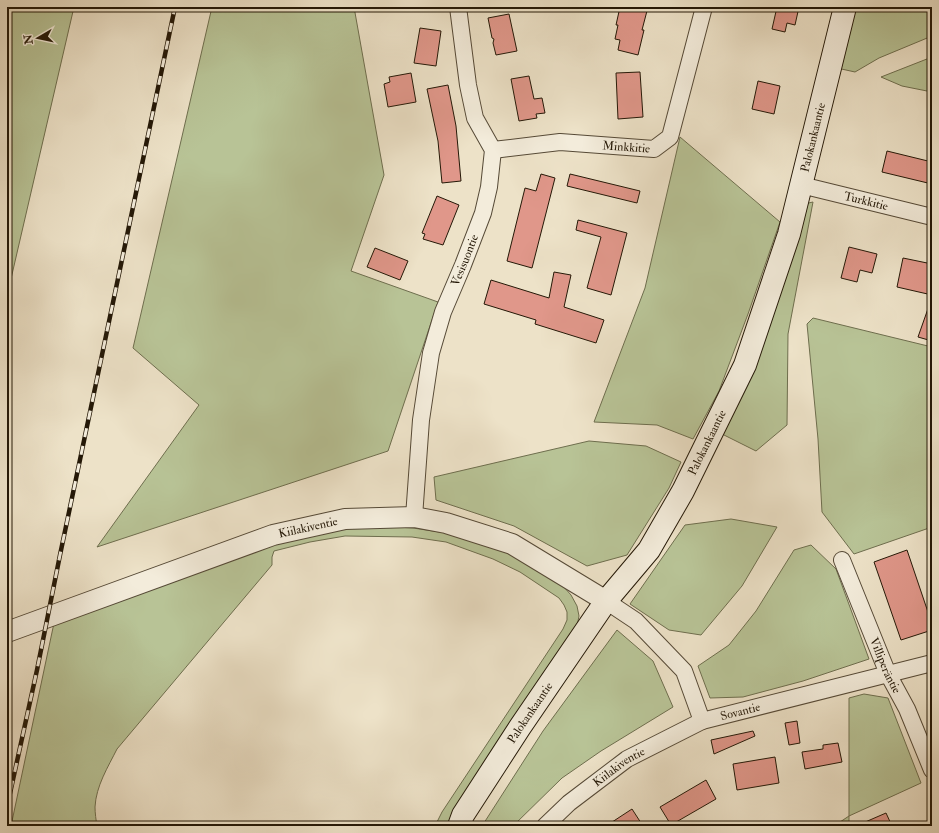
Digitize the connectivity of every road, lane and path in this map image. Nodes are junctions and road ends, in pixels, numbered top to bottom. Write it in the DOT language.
graph roads {
  1 [pos="458,7"];
  2 [pos="704,7"];
  3 [pos="845,7"];
  4 [pos="493,150"];
  5 [pos="801,185"];
  6 [pos="932,217"];
  7 [pos="414,517"];
  8 [pos="842,560"];
  9 [pos="606,601"];
  10 [pos="7,632"];
  11 [pos="932,663"];
  12 [pos="888,674"];
  13 [pos="702,721"];
  14 [pos="932,770"];
  15 [pos="459,826"];
  16 [pos="545,826"];
  1 -- 4 [label="street"];
  2 -- 4 [label="street, Minkkitie"];
  3 -- 5 [label="main road, Palokankaantie"];
  4 -- 7 [label="street, Vesisuontie"];
  5 -- 6 [label="street, Turkkitie"];
  5 -- 9 [label="main road, Palokankaantie"];
  7 -- 9 [label="street, Kiilakiventie"];
  7 -- 10 [label="street, Kiilakiventie"];
  8 -- 12 [label="street, Villiperäntie"];
  9 -- 13 [label="street"];
  9 -- 15 [label="main road, Palokankaantie"];
  11 -- 12 [label="street, Sovantie"];
  12 -- 13 [label="street, Sovantie"];
  12 -- 14 [label="street, Villiperäntie"];
  13 -- 16 [label="street, Kiilakiventie"];
}
